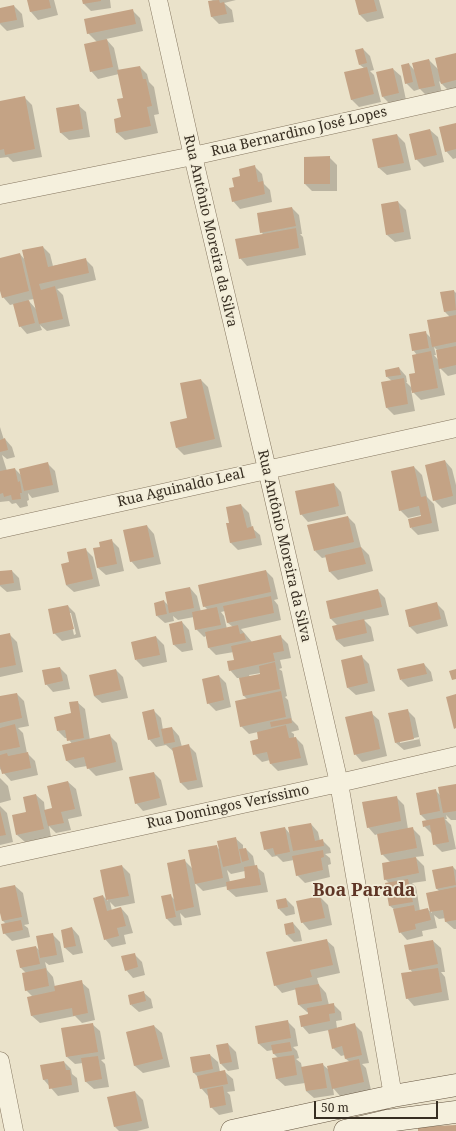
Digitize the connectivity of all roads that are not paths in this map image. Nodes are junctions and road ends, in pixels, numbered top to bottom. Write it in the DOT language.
graph roads {
  1 [pos="158,0"];
  2 [pos="456,97"];
  3 [pos="192,156"];
  4 [pos="0,195"];
  5 [pos="456,428"];
  6 [pos="267,469"];
  7 [pos="0,529"];
  8 [pos="456,756"];
  9 [pos="339,783"];
  10 [pos="0,857"];
  11 [pos="0,1061"];
  12 [pos="456,1086"];
  13 [pos="393,1096"];
  14 [pos="456,1112"];
  15 [pos="387,1126"];
  16 [pos="14,1131"];
  17 [pos="232,1131"];
  18 [pos="344,1131"];
  1 -- 3 [label="street, Rua Antônio Moreira da Silva"];
  2 -- 3 [label="street, Rua Bernardino José Lopes"];
  3 -- 4 [label="street, Rua Bernardino José Lopes"];
  3 -- 6 [label="street, Rua Antônio Moreira da Silva"];
  5 -- 6 [label="street, Rua Aguinaldo Leal"];
  6 -- 7 [label="street, Rua Aguinaldo Leal"];
  6 -- 9 [label="street, Rua Antônio Moreira da Silva"];
  8 -- 9 [label="street, Rua Domingos Veríssimo"];
  9 -- 10 [label="street, Rua Domingos Veríssimo"];
  9 -- 13 [label="street, Rua Antônio Moreira da Silva"];
  11 -- 16 [label="street"];
  12 -- 13 [label="main road"];
  13 -- 15 [label="main road"];
  13 -- 17 [label="main road"];
  14 -- 15 [label="main road"];
  15 -- 18 [label="main road"];
}
